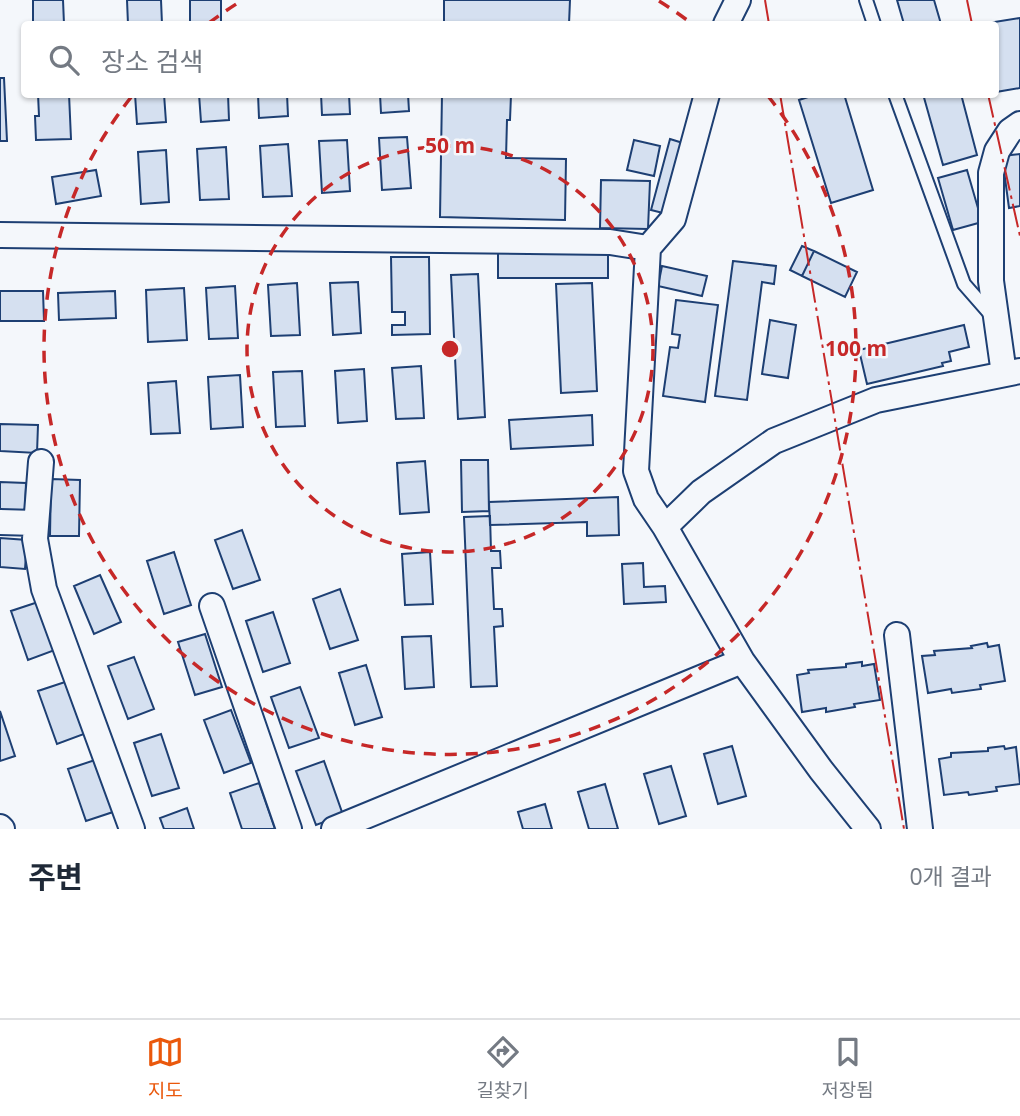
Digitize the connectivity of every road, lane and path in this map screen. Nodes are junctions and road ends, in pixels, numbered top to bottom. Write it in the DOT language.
graph roads {
  1 [pos="738,0"];
  2 [pos="866,0"];
  3 [pos="728,21"];
  4 [pos="873,21"];
  5 [pos="706,98"];
  6 [pos="896,98"];
  7 [pos="1020,124"];
  8 [pos="0,235"];
  9 [pos="648,248"];
  10 [pos="996,322"];
  11 [pos="1012,372"];
  12 [pos="41,462"];
  13 [pos="0,522"];
  14 [pos="36,523"];
  15 [pos="665,527"];
  16 [pos="212,606"];
  17 [pos="897,635"];
  18 [pos="742,661"];
  19 [pos="132,829"];
  20 [pos="289,829"];
  21 [pos="334,829"];
  22 [pos="868,829"];
  23 [pos="920,829"];
  1 -- 3 [label="street"];
  2 -- 4 [label="lane"];
  5 -- 9 [label="street"];
  6 -- 10 [label="lane"];
  7 -- 10 [label="street"];
  8 -- 9 [label="street"];
  9 -- 15 [label="street"];
  10 -- 11 [label="street"];
  11 -- 15 [label="street"];
  12 -- 14 [label="street"];
  13 -- 14 [label="street"];
  14 -- 19 [label="street"];
  15 -- 18 [label="street"];
  16 -- 20 [label="street"];
  17 -- 23 [label="street"];
  18 -- 21 [label="street"];
  18 -- 22 [label="street"];
}
